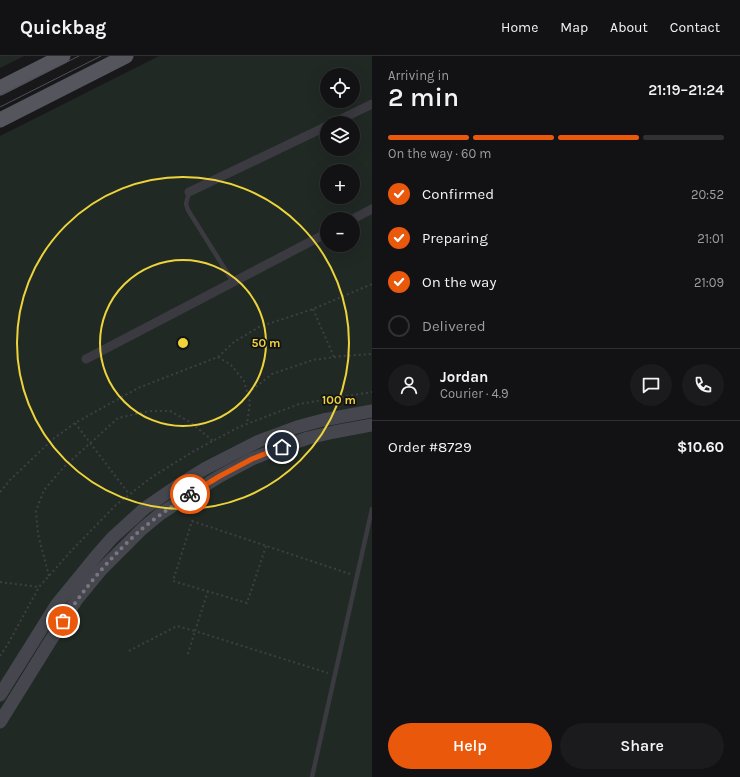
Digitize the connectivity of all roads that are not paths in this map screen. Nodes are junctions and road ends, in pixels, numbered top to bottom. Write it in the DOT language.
graph roads {
  1 [pos="63,56"];
  2 [pos="126,56"];
  3 [pos="0,88"];
  4 [pos="372,104"];
  5 [pos="347,116"];
  6 [pos="0,120"];
  7 [pos="320,129"];
  8 [pos="189,192"];
  9 [pos="372,209"];
  10 [pos="360,215"];
  11 [pos="320,237"];
  12 [pos="233,282"];
  13 [pos="86,360"];
  14 [pos="372,411"];
  15 [pos="372,425"];
  16 [pos="372,509"];
  17 [pos="0,696"];
  18 [pos="0,722"];
  19 [pos="312,777"];
  1 -- 3 [label="main road"];
  2 -- 6 [label="main road"];
  4 -- 5 [label="street"];
  7 -- 8 [label="street"];
  8 -- 12 [label="lane"];
  9 -- 10 [label="street"];
  11 -- 12 [label="street"];
  12 -- 13 [label="street"];
  14 -- 17 [label="street"];
  15 -- 18 [label="street"];
  16 -- 19 [label="lane"];
}
